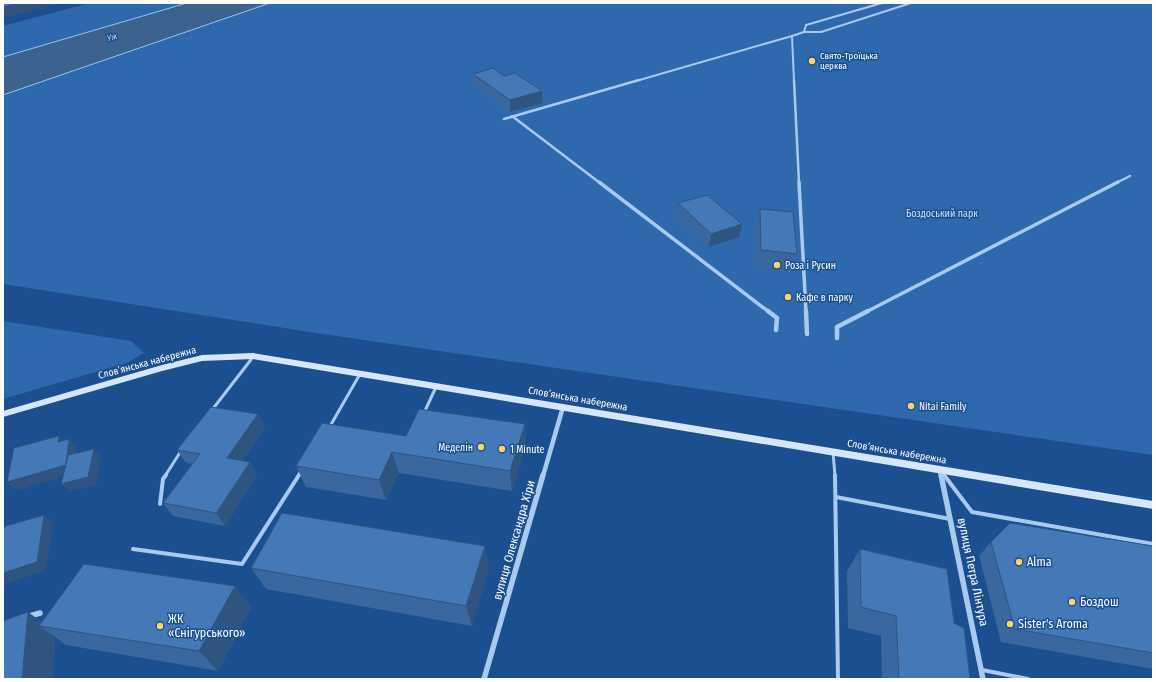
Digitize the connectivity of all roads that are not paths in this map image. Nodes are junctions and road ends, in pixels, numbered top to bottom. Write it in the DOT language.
graph roads {
  1 [pos="882,3"];
  2 [pos="911,3"];
  3 [pos="804,32"];
  4 [pos="792,36"];
  5 [pos="512,116"];
  6 [pos="504,119"];
  7 [pos="1130,176"];
  8 [pos="776,330"];
  9 [pos="807,334"];
  10 [pos="837,338"];
  11 [pos="253,356"];
  12 [pos="360,374"];
  13 [pos="437,386"];
  14 [pos="563,406"];
  15 [pos="211,411"];
  16 [pos="3,414"];
  17 [pos="421,418"];
  18 [pos="328,428"];
  19 [pos="336,429"];
  20 [pos="324,434"];
  21 [pos="183,448"];
  22 [pos="833,452"];
  23 [pos="304,467"];
  24 [pos="940,470"];
  25 [pos="836,497"];
  26 [pos="160,504"];
  27 [pos="1153,506"];
  28 [pos="950,519"];
  29 [pos="1153,544"];
  30 [pos="133,549"];
  31 [pos="40,612"];
  32 [pos="25,618"];
  33 [pos="982,670"];
  34 [pos="484,679"];
  35 [pos="838,679"];
  36 [pos="983,679"];
  37 [pos="1028,679"];
  1 -- 3 [label="street"];
  2 -- 3 [label="street"];
  3 -- 4 [label="street"];
  4 -- 5 [label="street"];
  4 -- 9 [label="street"];
  5 -- 6 [label="street"];
  5 -- 8 [label="street"];
  7 -- 10 [label="street"];
  11 -- 12 [label="street, Словʼянська набережна"];
  11 -- 15 [label="lane"];
  11 -- 16 [label="street, Словʼянська набережна"];
  12 -- 13 [label="street, Словʼянська набережна"];
  12 -- 18 [label="lane"];
  13 -- 14 [label="street, Словʼянська набережна"];
  13 -- 17 [label="lane"];
  14 -- 22 [label="street, Словʼянська набережна"];
  14 -- 34 [label="street, вулиця Олександра Хіри"];
  18 -- 19 [label="lane"];
  18 -- 20 [label="lane"];
  21 -- 26 [label="lane"];
  22 -- 24 [label="street, Словʼянська набережна"];
  22 -- 25 [label="lane"];
  23 -- 30 [label="lane"];
  24 -- 27 [label="street, Словʼянська набережна"];
  24 -- 28 [label="street, вулиця Петра Лінтура"];
  24 -- 29 [label="lane"];
  25 -- 28 [label="lane"];
  25 -- 35 [label="lane"];
  28 -- 33 [label="street, вулиця Петра Лінтура"];
  31 -- 32 [label="street"];
  33 -- 36 [label="street, вулиця Петра Лінтура"];
  33 -- 37 [label="lane"];
}
